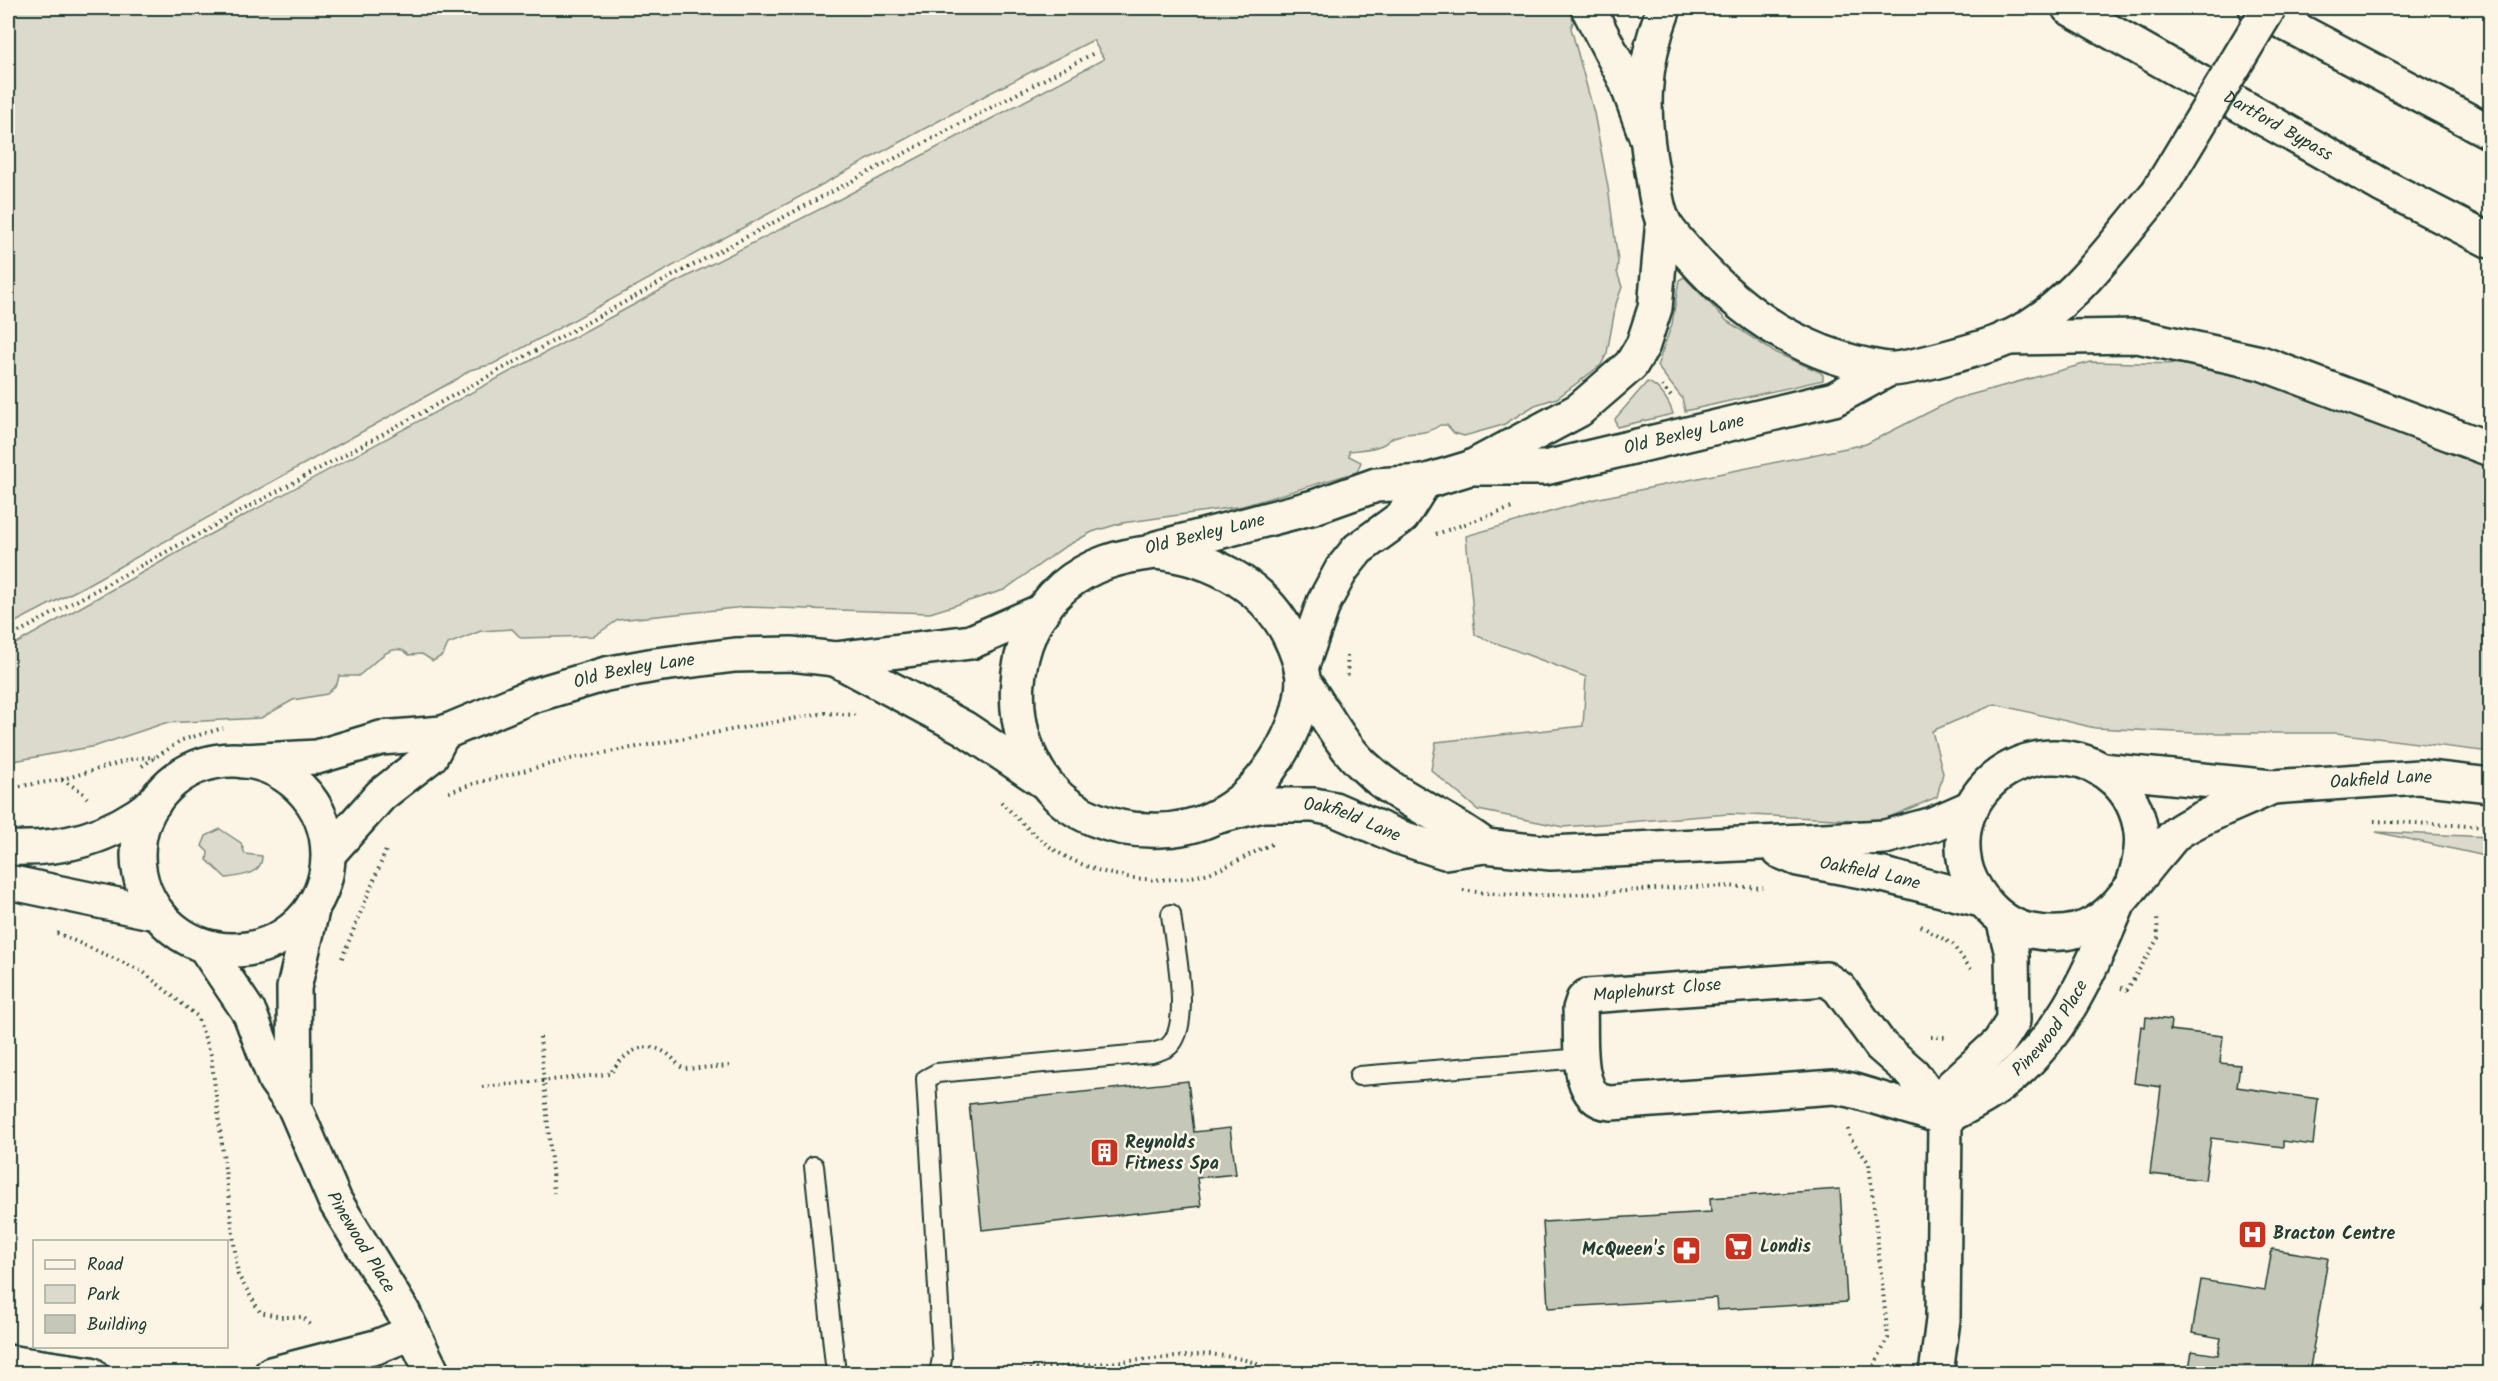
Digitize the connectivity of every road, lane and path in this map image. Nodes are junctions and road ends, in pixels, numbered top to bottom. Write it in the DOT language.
graph roads {
  1 [pos="1588,8"];
  2 [pos="1664,8"];
  3 [pos="2069,8"];
  4 [pos="2256,8"];
  5 [pos="2269,8"];
  6 [pos="1096,52"];
  7 [pos="2490,132"];
  8 [pos="1647,139"];
  9 [pos="1663,220"];
  10 [pos="2490,241"];
  11 [pos="2006,338"];
  12 [pos="1889,369"];
  13 [pos="2490,449"];
  14 [pos="1470,468"];
  15 [pos="1424,482"];
  16 [pos="1518,506"];
  17 [pos="1432,536"];
  18 [pos="1125,556"];
  19 [pos="1044,610"];
  20 [pos="8,638"];
  21 [pos="1347,649"];
  22 [pos="836,658"];
  23 [pos="1302,675"];
  24 [pos="1349,685"];
  25 [pos="234,728"];
  26 [pos="443,733"];
  27 [pos="155,757"];
  28 [pos="243,760"];
  29 [pos="137,770"];
  30 [pos="2102,770"];
  31 [pos="62,780"];
  32 [pos="1046,783"];
  33 [pos="2490,785"];
  34 [pos="2272,787"];
  35 [pos="8,788"];
  36 [pos="88,801"];
  37 [pos="154,803"];
  38 [pos="1972,807"];
  39 [pos="1215,817"];
  40 [pos="2365,820"];
  41 [pos="2490,827"];
  42 [pos="1761,844"];
  43 [pos="1485,846"];
  44 [pos="8,848"];
  45 [pos="330,852"];
  46 [pos="8,882"];
  47 [pos="2126,894"];
  48 [pos="2156,905"];
  49 [pos="313,906"];
  50 [pos="1992,909"];
  51 [pos="156,913"];
  52 [pos="1171,914"];
  53 [pos="53,932"];
  54 [pos="207,950"];
  55 [pos="2084,984"];
  56 [pos="540,1037"];
  57 [pos="1583,1058"];
  58 [pos="729,1066"];
  59 [pos="1359,1076"];
  60 [pos="544,1081"];
  61 [pos="482,1087"];
  62 [pos="295,1108"];
  63 [pos="1945,1118"];
  64 [pos="814,1166"];
  65 [pos="554,1193"];
  66 [pos="414,1332"];
  67 [pos="8,1362"];
  68 [pos="317,1363"];
  69 [pos="91,1374"];
  70 [pos="271,1374"];
  71 [pos="433,1374"];
  72 [pos="836,1374"];
  73 [pos="939,1374"];
  74 [pos="982,1374"];
  75 [pos="1274,1374"];
  76 [pos="1936,1374"];
  1 -- 8 [label="main road"];
  2 -- 8 [label="main road"];
  3 -- 10 [label="main road, Dartford Bypass"];
  4 -- 7 [label="main road"];
  5 -- 11 [label="main road, bridge"];
  6 -- 20 [label="path"];
  8 -- 9 [label="main road"];
  9 -- 12 [label="main road"];
  9 -- 14 [label="main road, Old Bexley Lane"];
  11 -- 12 [label="main road"];
  11 -- 13 [label="main road"];
  12 -- 14 [label="main road, Old Bexley Lane"];
  14 -- 15 [label="main road, Old Bexley Lane"];
  15 -- 18 [label="main road, Old Bexley Lane"];
  15 -- 23 [label="main road"];
  16 -- 17 [label="path"];
  18 -- 19 [label="main road"];
  18 -- 23 [label="main road, Oakfield Lane"];
  19 -- 22 [label="main road, Old Bexley Lane"];
  19 -- 32 [label="main road"];
  21 -- 24 [label="path"];
  22 -- 26 [label="main road, Old Bexley Lane"];
  22 -- 32 [label="main road, Old Bexley Lane"];
  23 -- 39 [label="main road"];
  23 -- 43 [label="main road, Oakfield Lane"];
  25 -- 27 [label="path"];
  26 -- 28 [label="main road, Old Bexley Lane"];
  26 -- 45 [label="main road"];
  27 -- 29 [label="path"];
  27 -- 31 [label="path"];
  28 -- 37 [label="main road"];
  28 -- 45 [label="main road"];
  30 -- 34 [label="main road, Oakfield Lane"];
  30 -- 38 [label="main road, Oakfield Lane"];
  30 -- 47 [label="main road, Oakfield Lane"];
  31 -- 35 [label="path"];
  31 -- 36 [label="path"];
  32 -- 39 [label="main road, Oakfield Lane"];
  33 -- 34 [label="main road, Oakfield Lane"];
  34 -- 47 [label="main road, Oakfield Lane"];
  37 -- 44 [label="main road"];
  37 -- 51 [label="main road"];
  38 -- 42 [label="main road, Oakfield Lane"];
  38 -- 50 [label="main road, Oakfield Lane"];
  39 -- 43 [label="main road, Oakfield Lane"];
  40 -- 41 [label="path"];
  42 -- 43 [label="main road, Oakfield Lane"];
  42 -- 50 [label="main road, Oakfield Lane"];
  45 -- 49 [label="main road"];
  46 -- 51 [label="main road"];
  47 -- 50 [label="main road, Oakfield Lane"];
  47 -- 55 [label="main road, Pinewood Place"];
  48 -- 55 [label="path"];
  49 -- 54 [label="main road"];
  49 -- 62 [label="main road, Pinewood Place"];
  50 -- 63 [label="main road, Pinewood Place"];
  51 -- 54 [label="main road"];
  52 -- 73 [label="lane"];
  53 -- 68 [label="path"];
  54 -- 62 [label="main road, Pinewood Place"];
  55 -- 63 [label="main road, Pinewood Place"];
  56 -- 60 [label="path"];
  57 -- 59 [label="lane"];
  57 -- 63 [label="main road, Maplehurst Close"];
  57 -- 63 [label="main road, Maplehurst Close"];
  58 -- 60 [label="path"];
  60 -- 61 [label="path"];
  60 -- 65 [label="path"];
  62 -- 66 [label="main road, Pinewood Place"];
  63 -- 76 [label="main road, Pinewood Place"];
  64 -- 72 [label="lane"];
  66 -- 68 [label="main road"];
  66 -- 71 [label="main road, Pinewood Place"];
  67 -- 69 [label="main road"];
  68 -- 70 [label="main road"];
  74 -- 75 [label="path"];
}
